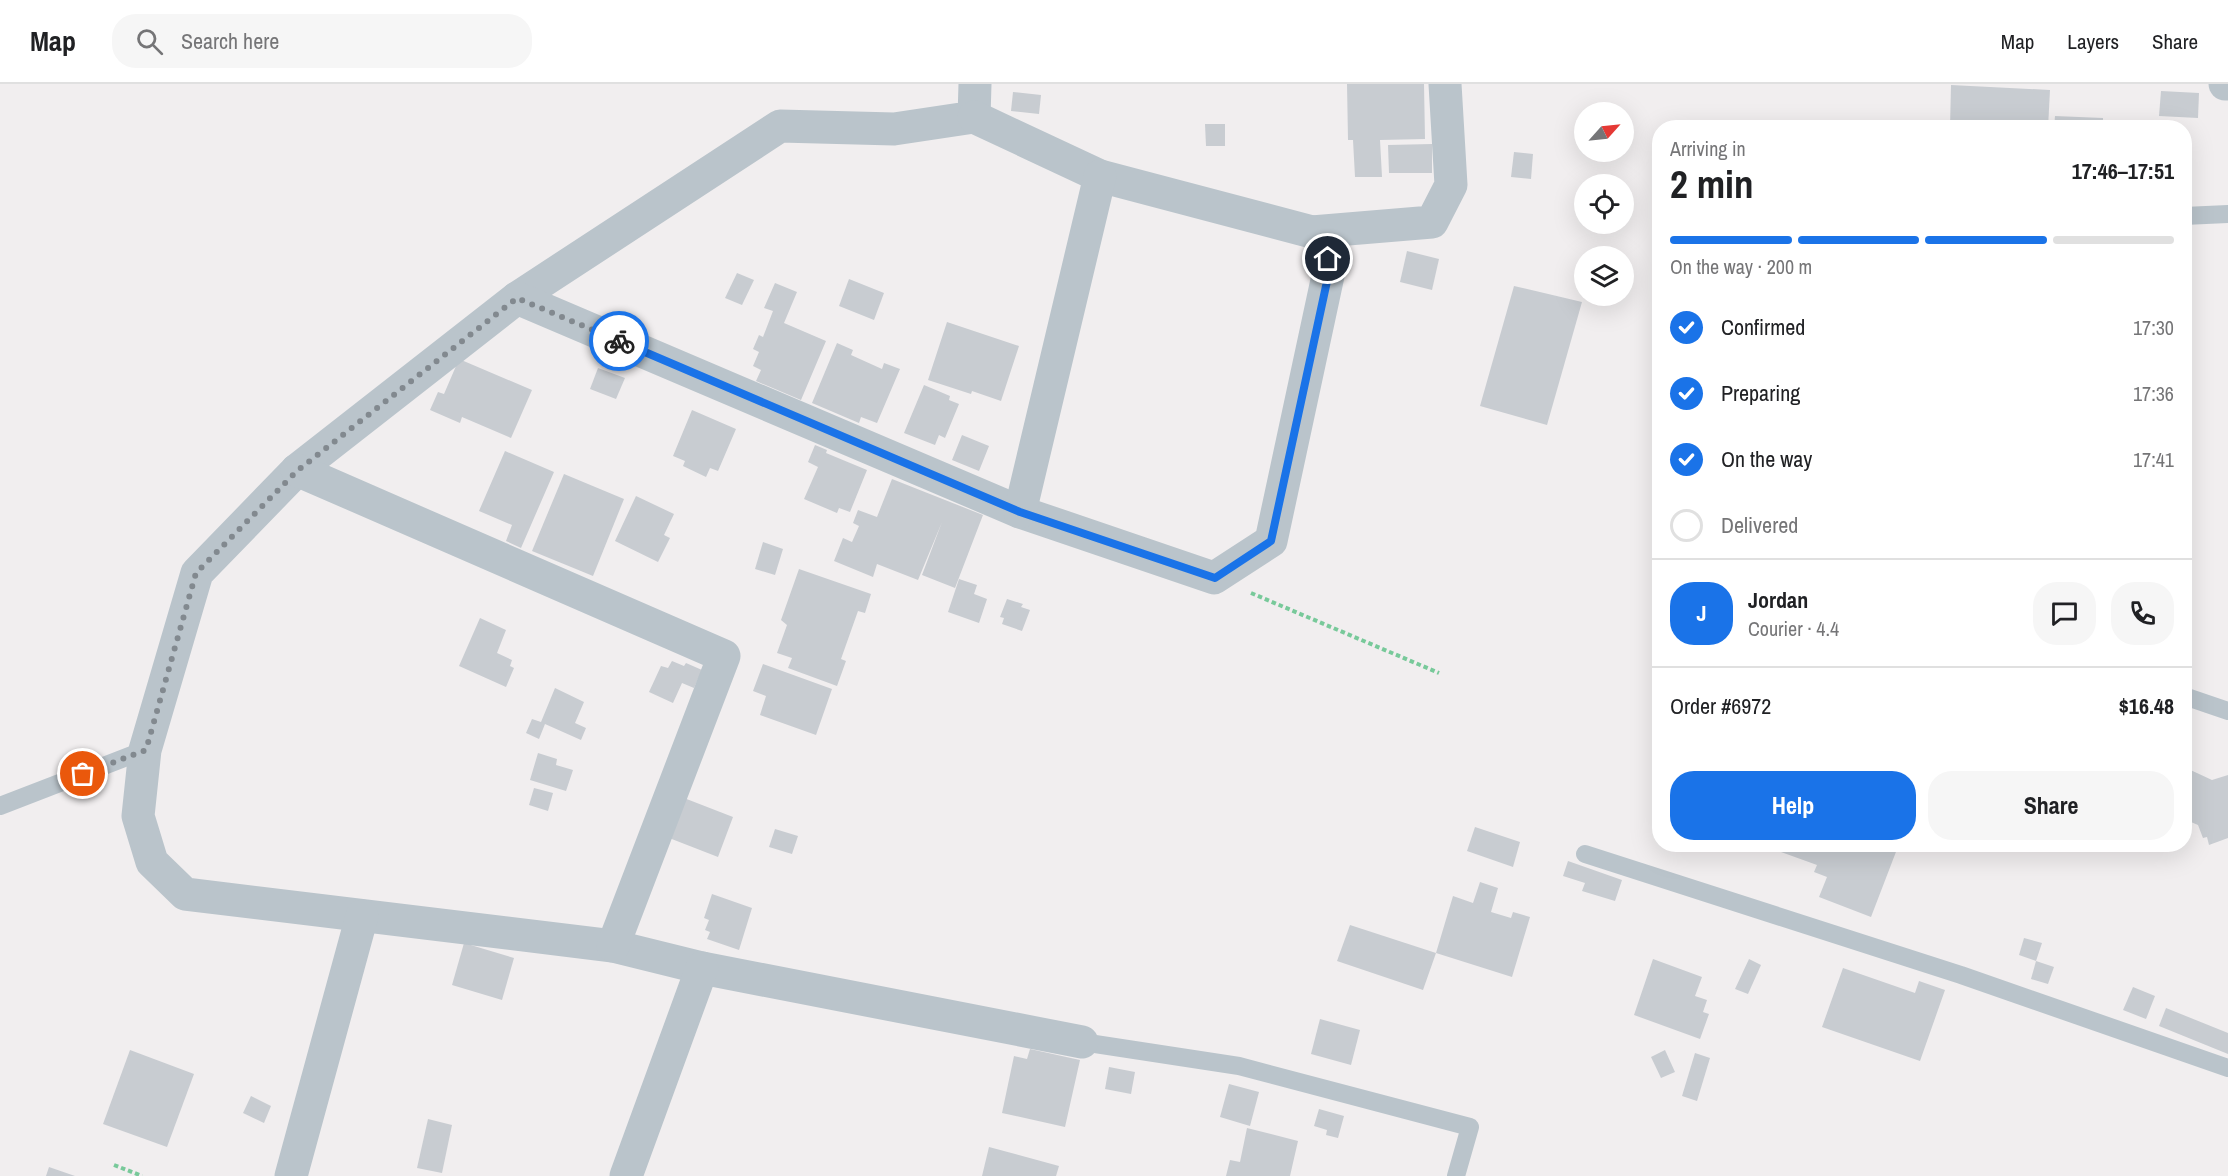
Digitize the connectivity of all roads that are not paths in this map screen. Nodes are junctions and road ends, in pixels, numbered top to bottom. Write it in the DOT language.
graph roads {
  1 [pos="975,84"];
  2 [pos="1445,84"];
  3 [pos="974,117"];
  4 [pos="1100,176"];
  5 [pos="2228,214"];
  6 [pos="2192,216"];
  7 [pos="1312,232"];
  8 [pos="517,298"];
  9 [pos="297,471"];
  10 [pos="1020,512"];
  11 [pos="2192,699"];
  12 [pos="2228,711"];
  13 [pos="146,750"];
  14 [pos="0,806"];
  15 [pos="1585,854"];
  16 [pos="362,916"];
  17 [pos="613,946"];
  18 [pos="702,968"];
  19 [pos="1082,1042"];
  20 [pos="2228,1068"];
  21 [pos="291,1176"];
  22 [pos="626,1176"];
  23 [pos="1456,1176"];
  1 -- 3 [label="street"];
  2 -- 7 [label="street"];
  3 -- 4 [label="street"];
  3 -- 8 [label="street"];
  4 -- 7 [label="street"];
  4 -- 10 [label="street"];
  5 -- 6 [label="lane"];
  7 -- 10 [label="street"];
  8 -- 9 [label="street"];
  8 -- 10 [label="street"];
  9 -- 13 [label="street"];
  9 -- 17 [label="street"];
  11 -- 12 [label="lane"];
  13 -- 14 [label="lane"];
  13 -- 16 [label="street"];
  15 -- 20 [label="lane"];
  16 -- 17 [label="street"];
  16 -- 21 [label="street"];
  17 -- 18 [label="street"];
  18 -- 19 [label="street"];
  18 -- 22 [label="street"];
  19 -- 23 [label="lane"];
}
